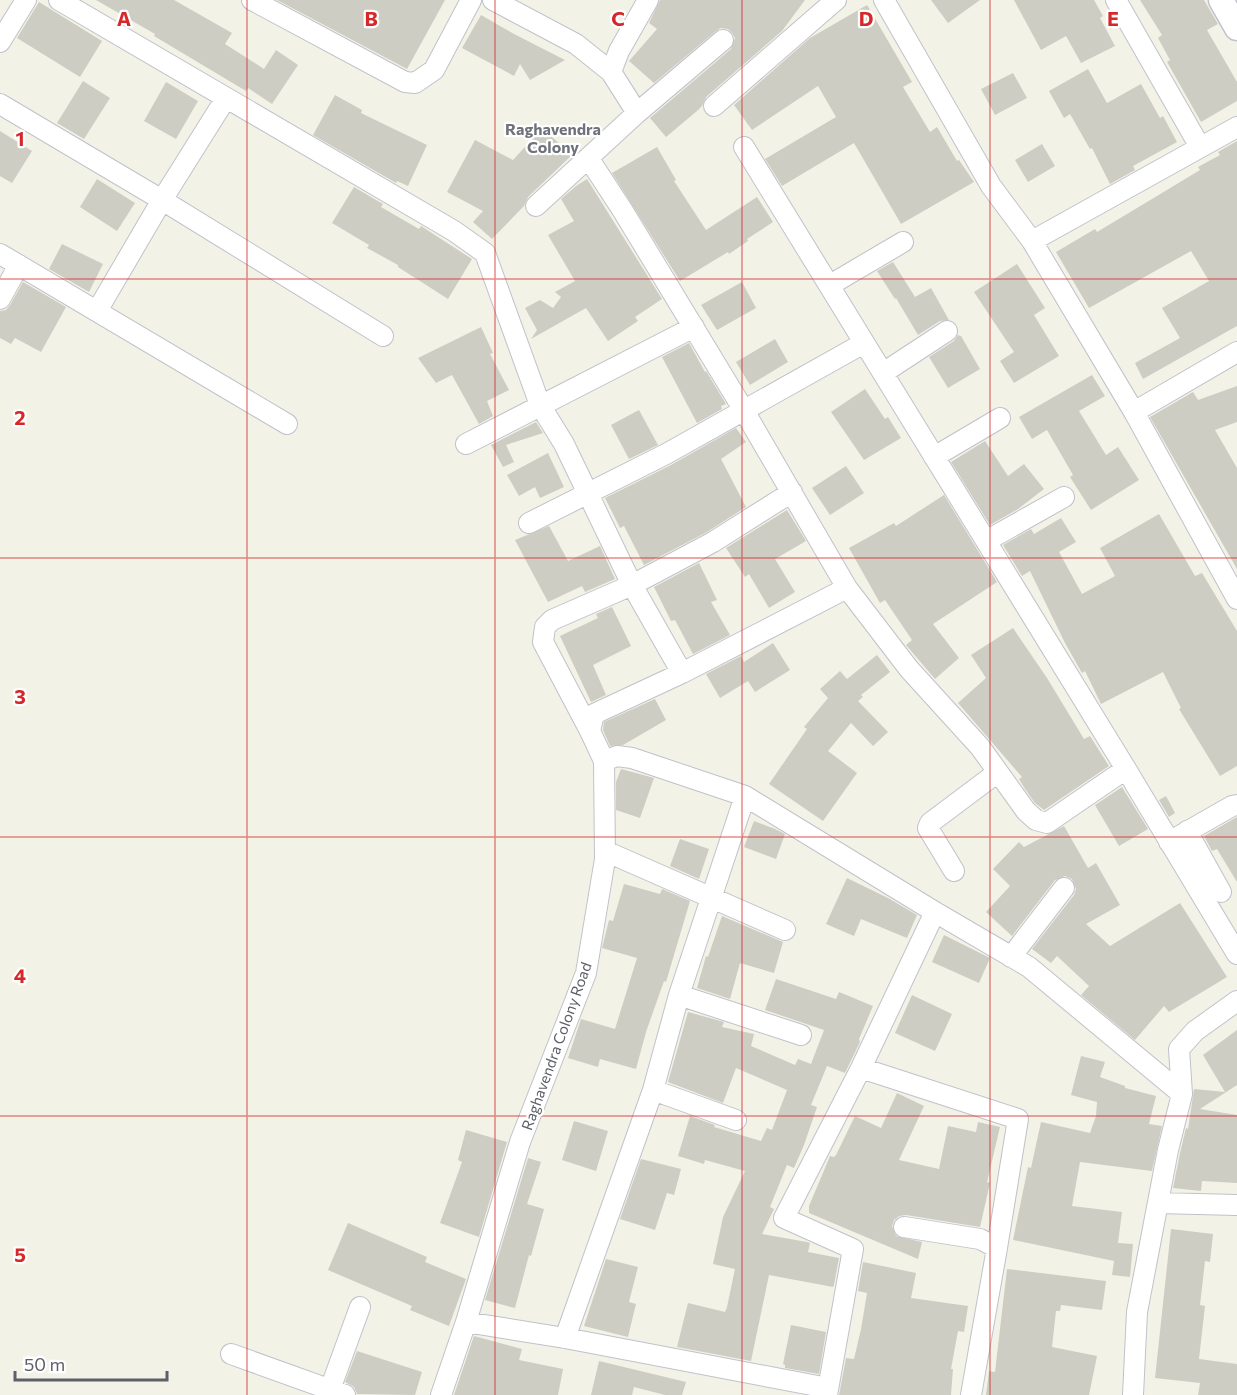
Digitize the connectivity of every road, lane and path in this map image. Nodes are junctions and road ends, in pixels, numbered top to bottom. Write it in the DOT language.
graph roads {
  1 [pos="26,0"];
  2 [pos="59,0"];
  3 [pos="252,0"];
  4 [pos="471,0"];
  5 [pos="494,0"];
  6 [pos="648,0"];
  7 [pos="836,0"];
  8 [pos="884,0"];
  9 [pos="1116,0"];
  10 [pos="1221,0"];
  11 [pos="1237,28"];
  12 [pos="723,40"];
  13 [pos="0,42"];
  14 [pos="611,72"];
  15 [pos="225,98"];
  16 [pos="0,105"];
  17 [pos="714,106"];
  18 [pos="637,113"];
  19 [pos="1237,127"];
  20 [pos="744,147"];
  21 [pos="1200,147"];
  22 [pos="589,159"];
  23 [pos="162,200"];
  24 [pos="536,206"];
  25 [pos="1032,241"];
  26 [pos="903,242"];
  27 [pos="0,254"];
  28 [pos="19,265"];
  29 [pos="830,285"];
  30 [pos="0,298"];
  31 [pos="96,311"];
  32 [pos="694,327"];
  33 [pos="947,331"];
  34 [pos="383,336"];
  35 [pos="864,343"];
  36 [pos="1237,352"];
  37 [pos="883,373"];
  38 [pos="540,405"];
  39 [pos="743,410"];
  40 [pos="1134,412"];
  41 [pos="1000,418"];
  42 [pos="287,424"];
  43 [pos="466,444"];
  44 [pos="934,457"];
  45 [pos="588,492"];
  46 [pos="792,492"];
  47 [pos="1064,497"];
  48 [pos="529,523"];
  49 [pos="986,541"];
  50 [pos="1229,568"];
  51 [pos="632,585"];
  52 [pos="847,588"];
  53 [pos="1237,598"];
  54 [pos="682,673"];
  55 [pos="590,731"];
  56 [pos="604,761"];
  57 [pos="1126,769"];
  58 [pos="998,772"];
  59 [pos="745,796"];
  60 [pos="1237,805"];
  61 [pos="1187,831"];
  62 [pos="1169,842"];
  63 [pos="605,851"];
  64 [pos="954,871"];
  65 [pos="1064,888"];
  66 [pos="1221,892"];
  67 [pos="712,897"];
  68 [pos="935,912"];
  69 [pos="785,930"];
  70 [pos="1237,954"];
  71 [pos="1011,957"];
  72 [pos="679,995"];
  73 [pos="1237,1001"];
  74 [pos="801,1035"];
  75 [pos="861,1068"];
  76 [pos="653,1090"];
  77 [pos="1182,1094"];
  78 [pos="736,1120"];
  79 [pos="1158,1203"];
  80 [pos="1237,1204"];
  81 [pos="904,1227"];
  82 [pos="997,1248"];
  83 [pos="360,1307"];
  84 [pos="466,1322"];
  85 [pos="565,1338"];
  86 [pos="231,1354"];
  87 [pos="828,1392"];
  88 [pos="334,1393"];
  89 [pos="441,1395"];
  90 [pos="971,1395"];
  91 [pos="1133,1395"];
  1 -- 13 [label="street"];
  2 -- 15 [label="street"];
  3 -- 4 [label="street"];
  5 -- 14 [label="street"];
  6 -- 14 [label="street"];
  7 -- 17 [label="street"];
  8 -- 25 [label="street"];
  9 -- 21 [label="street"];
  10 -- 11 [label="street"];
  12 -- 18 [label="street"];
  14 -- 18 [label="street"];
  15 -- 23 [label="street"];
  15 -- 38 [label="street"];
  16 -- 23 [label="street"];
  18 -- 22 [label="street"];
  19 -- 21 [label="street"];
  20 -- 29 [label="street"];
  21 -- 25 [label="street"];
  22 -- 24 [label="street"];
  22 -- 32 [label="street"];
  23 -- 31 [label="street"];
  23 -- 34 [label="street"];
  25 -- 40 [label="street"];
  26 -- 29 [label="street"];
  27 -- 28 [label="street"];
  28 -- 30 [label="street"];
  28 -- 31 [label="street"];
  29 -- 35 [label="street"];
  31 -- 42 [label="street"];
  32 -- 38 [label="street"];
  32 -- 39 [label="street"];
  33 -- 37 [label="street"];
  35 -- 37 [label="street"];
  35 -- 39 [label="street"];
  36 -- 40 [label="street"];
  37 -- 44 [label="street"];
  38 -- 43 [label="street"];
  38 -- 45 [label="street"];
  39 -- 45 [label="street"];
  39 -- 46 [label="street"];
  40 -- 50 [label="street"];
  41 -- 44 [label="street"];
  44 -- 49 [label="street"];
  45 -- 48 [label="street"];
  45 -- 51 [label="street"];
  46 -- 51 [label="street"];
  46 -- 52 [label="street"];
  47 -- 49 [label="street"];
  49 -- 57 [label="street"];
  50 -- 53 [label="street"];
  51 -- 54 [label="street"];
  51 -- 55 [label="street, Raghavendra Colony Road"];
  52 -- 54 [label="street"];
  52 -- 58 [label="street"];
  54 -- 55 [label="street"];
  55 -- 56 [label="street, Raghavendra Colony Road"];
  56 -- 59 [label="street"];
  56 -- 63 [label="street, Raghavendra Colony Road"];
  57 -- 58 [label="street"];
  57 -- 62 [label="street"];
  58 -- 64 [label="street"];
  59 -- 67 [label="street"];
  59 -- 68 [label="street"];
  60 -- 61 [label="street"];
  61 -- 62 [label="street"];
  61 -- 66 [label="street"];
  62 -- 66 [label="street"];
  63 -- 67 [label="street"];
  63 -- 84 [label="street, Raghavendra Colony Road"];
  65 -- 71 [label="street"];
  66 -- 70 [label="street"];
  67 -- 69 [label="street"];
  67 -- 72 [label="street"];
  68 -- 71 [label="street"];
  68 -- 75 [label="street"];
  71 -- 77 [label="street"];
  72 -- 74 [label="street"];
  72 -- 76 [label="street"];
  73 -- 77 [label="street"];
  75 -- 82 [label="street"];
  75 -- 87 [label="street"];
  76 -- 78 [label="street"];
  76 -- 85 [label="street"];
  77 -- 79 [label="street"];
  79 -- 80 [label="street"];
  79 -- 91 [label="street"];
  81 -- 82 [label="street"];
  82 -- 90 [label="street"];
  83 -- 88 [label="street"];
  84 -- 85 [label="street"];
  84 -- 89 [label="street, Raghavendra Colony Road"];
  85 -- 87 [label="street"];
  86 -- 88 [label="street"];
}
